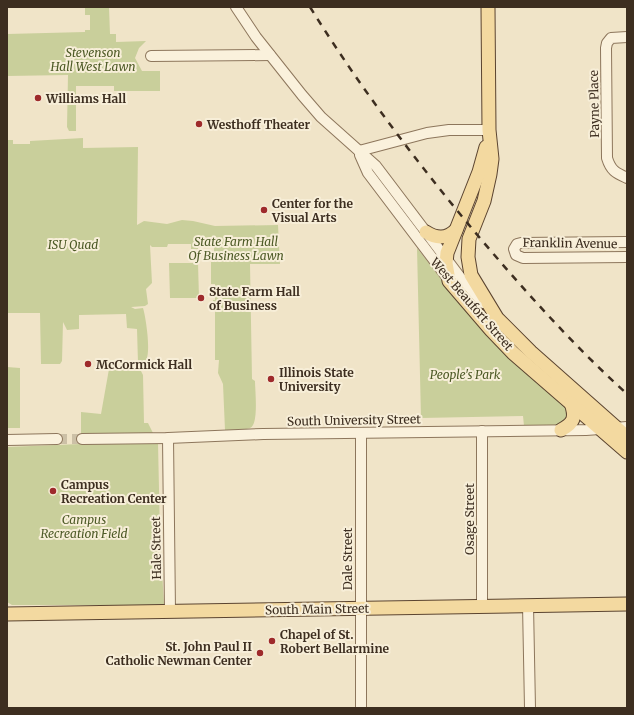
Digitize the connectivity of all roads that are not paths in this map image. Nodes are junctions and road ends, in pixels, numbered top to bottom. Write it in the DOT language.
graph roads {
  1 [pos="236,7"];
  2 [pos="488,7"];
  3 [pos="627,37"];
  4 [pos="270,55"];
  5 [pos="151,56"];
  6 [pos="489,130"];
  7 [pos="359,151"];
  8 [pos="627,178"];
  9 [pos="456,230"];
  10 [pos="426,232"];
  11 [pos="627,242"];
  12 [pos="627,257"];
  13 [pos="446,258"];
  14 [pos="449,281"];
  15 [pos="497,318"];
  16 [pos="571,403"];
  17 [pos="621,428"];
  18 [pos="599,429"];
  19 [pos="561,430"];
  20 [pos="482,431"];
  21 [pos="361,433"];
  22 [pos="627,437"];
  23 [pos="168,438"];
  24 [pos="57,439"];
  25 [pos="82,439"];
  26 [pos="7,440"];
  27 [pos="627,452"];
  28 [pos="627,604"];
  29 [pos="528,605"];
  30 [pos="482,606"];
  31 [pos="360,608"];
  32 [pos="170,611"];
  33 [pos="7,614"];
  34 [pos="361,708"];
  35 [pos="530,708"];
  1 -- 4 [label="street, West Beaufort Street"];
  2 -- 6 [label="main road"];
  3 -- 8 [label="street, Payne Place"];
  4 -- 5 [label="street"];
  4 -- 7 [label="street, West Beaufort Street"];
  6 -- 7 [label="street"];
  6 -- 9 [label="main road"];
  6 -- 15 [label="main road"];
  7 -- 10 [label="street, West Beaufort Street"];
  7 -- 14 [label="street, West Beaufort Street"];
  9 -- 10 [label="main road"];
  9 -- 13 [label="main road"];
  10 -- 13 [label="street, West Beaufort Street"];
  11 -- 12 [label="street, Franklin Avenue"];
  13 -- 14 [label="main road"];
  13 -- 15 [label="street, West Beaufort Street"];
  14 -- 16 [label="main road, West Beaufort Street"];
  15 -- 17 [label="main road, West Beaufort Street"];
  16 -- 18 [label="main road, West Beaufort Street"];
  16 -- 19 [label="main road"];
  17 -- 18 [label="street, South University Street"];
  17 -- 22 [label="main road, West Beaufort Street"];
  18 -- 19 [label="street, South University Street"];
  18 -- 27 [label="main road, West Beaufort Street"];
  19 -- 20 [label="street, South University Street"];
  20 -- 21 [label="street, South University Street"];
  20 -- 30 [label="street, Osage Street"];
  21 -- 23 [label="street, South University Street"];
  21 -- 31 [label="street, Dale Street"];
  23 -- 25 [label="street, South University Street"];
  23 -- 32 [label="street, Hale Street"];
  24 -- 26 [label="street"];
  28 -- 29 [label="main road, South Main Street"];
  29 -- 30 [label="main road, South Main Street"];
  29 -- 35 [label="street"];
  30 -- 31 [label="main road, South Main Street"];
  31 -- 32 [label="main road, South Main Street"];
  31 -- 34 [label="street, Dale Street"];
  32 -- 33 [label="main road, South Main Street"];
}
